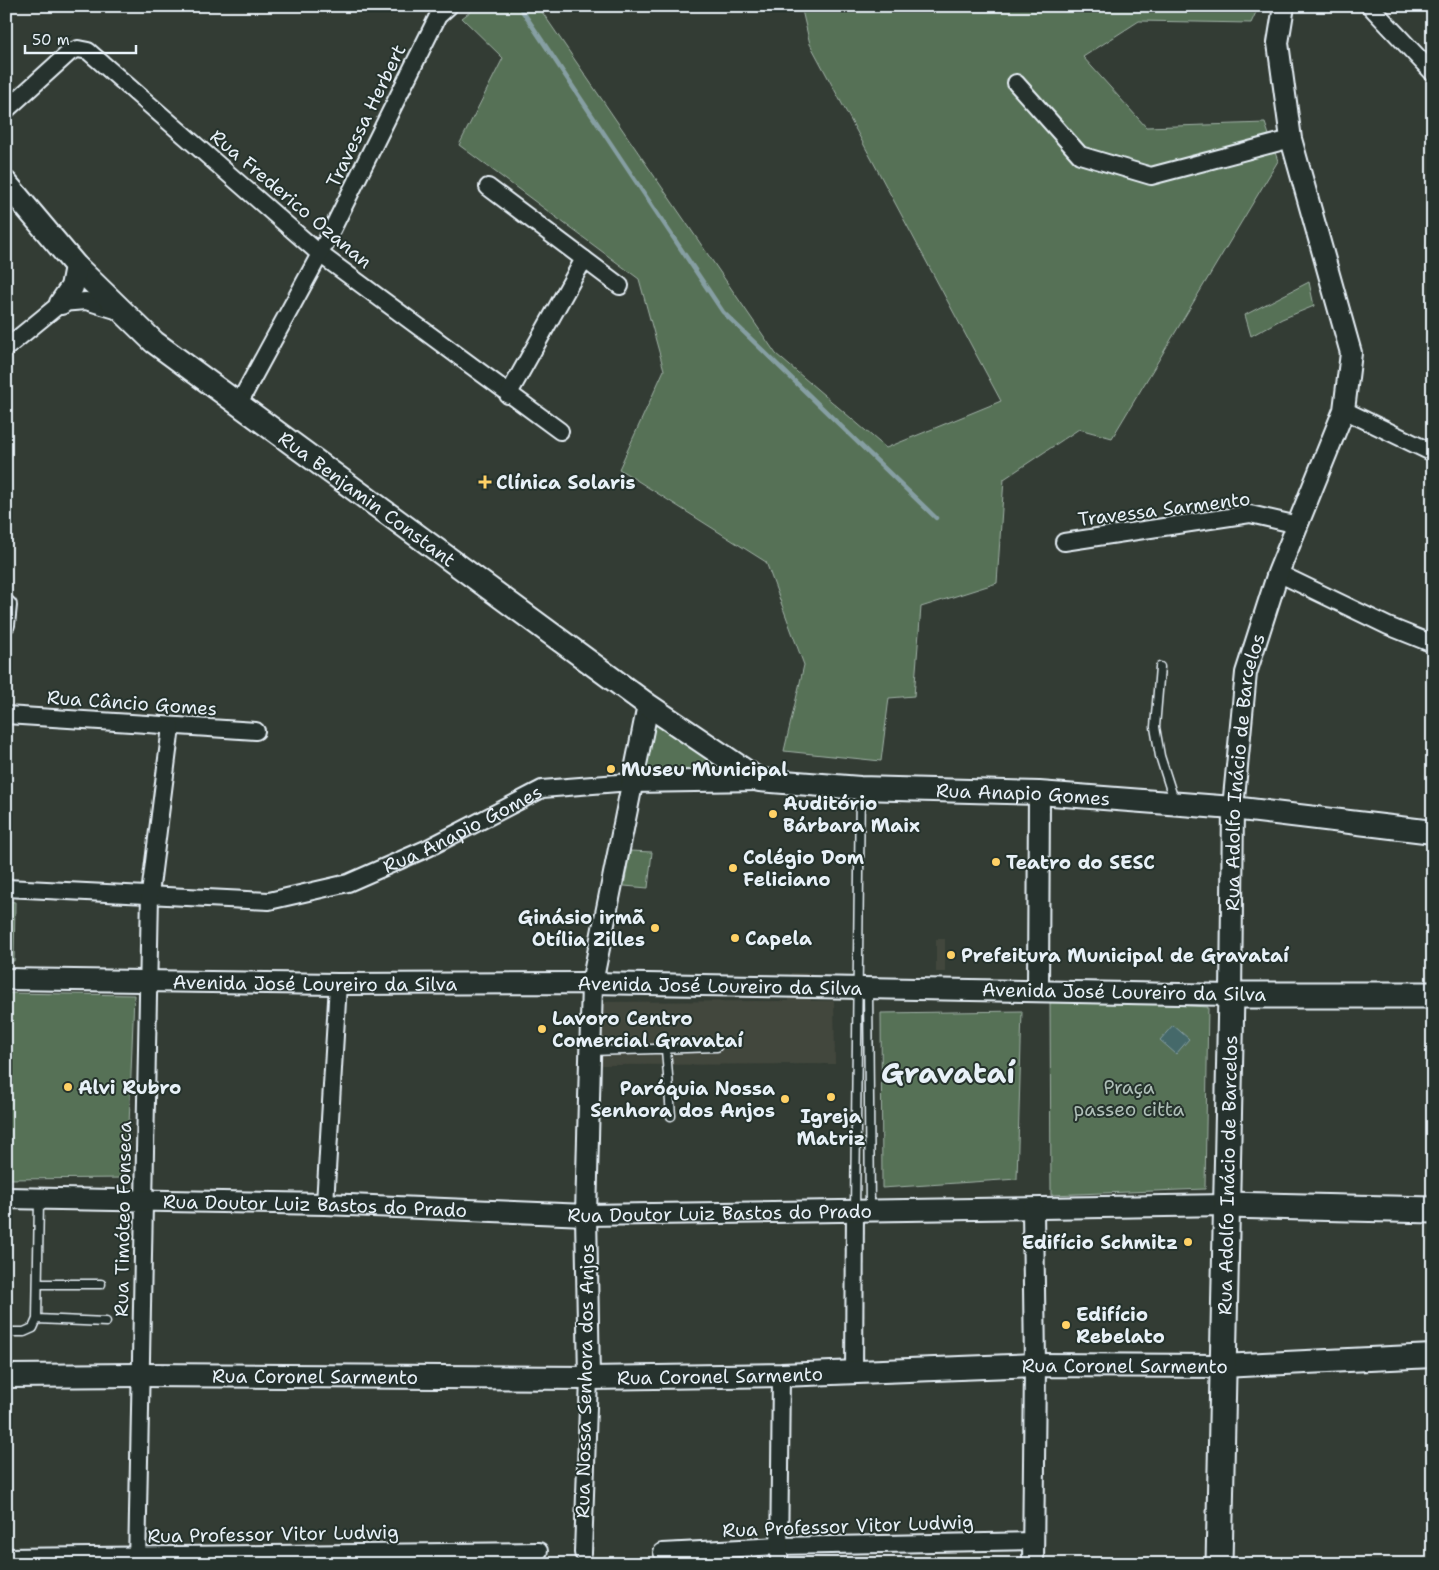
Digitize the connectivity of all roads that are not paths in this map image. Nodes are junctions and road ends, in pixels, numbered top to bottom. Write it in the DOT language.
graph roads {
  1 [pos="448,6"];
  2 [pos="1284,6"];
  3 [pos="1370,6"];
  4 [pos="1433,72"];
  5 [pos="1016,83"];
  6 [pos="6,110"];
  7 [pos="1291,139"];
  8 [pos="6,183"];
  9 [pos="488,187"];
  10 [pos="320,254"];
  11 [pos="584,259"];
  12 [pos="76,266"];
  13 [pos="620,286"];
  14 [pos="61,303"];
  15 [pos="120,311"];
  16 [pos="6,348"];
  17 [pos="508,395"];
  18 [pos="238,405"];
  19 [pos="1344,410"];
  20 [pos="560,431"];
  21 [pos="1433,453"];
  22 [pos="1298,525"];
  23 [pos="1064,542"];
  24 [pos="1278,573"];
  25 [pos="8,605"];
  26 [pos="6,625"];
  27 [pos="1433,644"];
  28 [pos="1160,667"];
  29 [pos="648,705"];
  30 [pos="6,715"];
  31 [pos="170,726"];
  32 [pos="256,731"];
  33 [pos="759,780"];
  34 [pos="631,782"];
  35 [pos="860,788"];
  36 [pos="1039,793"];
  37 [pos="1176,804"];
  38 [pos="1233,808"];
  39 [pos="1433,832"];
  40 [pos="6,888"];
  41 [pos="150,894"];
  42 [pos="6,979"];
  43 [pos="147,980"];
  44 [pos="592,983"];
  45 [pos="338,984"];
  46 [pos="862,988"];
  47 [pos="1038,990"];
  48 [pos="1231,995"];
  49 [pos="1433,995"];
  50 [pos="717,1047"];
  51 [pos="666,1049"];
  52 [pos="590,1051"];
  53 [pos="671,1116"];
  54 [pos="6,1198"];
  55 [pos="39,1198"];
  56 [pos="143,1199"];
  57 [pos="325,1204"];
  58 [pos="1227,1205"];
  59 [pos="862,1209"];
  60 [pos="1033,1209"];
  61 [pos="1433,1210"];
  62 [pos="586,1214"];
  63 [pos="38,1284"];
  64 [pos="101,1284"];
  65 [pos="37,1319"];
  66 [pos="106,1322"];
  67 [pos="6,1332"];
  68 [pos="1433,1356"];
  69 [pos="1035,1365"];
  70 [pos="1222,1366"];
  71 [pos="140,1374"];
  72 [pos="854,1374"];
  73 [pos="6,1376"];
  74 [pos="781,1376"];
  75 [pos="589,1378"];
  76 [pos="1034,1541"];
  77 [pos="779,1546"];
  78 [pos="539,1551"];
  79 [pos="662,1552"];
  80 [pos="583,1553"];
  81 [pos="6,1558"];
  82 [pos="137,1559"];
  83 [pos="779,1564"];
  84 [pos="1033,1564"];
  85 [pos="1219,1564"];
  1 -- 10 [label="street, Travessa Herbert"];
  2 -- 7 [label="street, Rua Adolfo Inácio de Barcelos"];
  3 -- 4 [label="street"];
  5 -- 7 [label="street"];
  6 -- 10 [label="street, Rua Frederico Ozanan"];
  7 -- 19 [label="street, Rua Adolfo Inácio de Barcelos"];
  8 -- 12 [label="main road, Rua Benjamin Constant"];
  9 -- 11 [label="street"];
  10 -- 17 [label="street, Rua Frederico Ozanan"];
  10 -- 18 [label="street, Travessa Herbert"];
  11 -- 13 [label="street"];
  11 -- 17 [label="street"];
  12 -- 14 [label="main road"];
  12 -- 15 [label="main road, Rua Benjamin Constant"];
  14 -- 15 [label="street"];
  14 -- 16 [label="street"];
  15 -- 18 [label="main road, Rua Benjamin Constant"];
  17 -- 20 [label="street, Rua Frederico Ozanan"];
  18 -- 29 [label="main road, Rua Benjamin Constant"];
  19 -- 21 [label="street"];
  19 -- 22 [label="street, Rua Adolfo Inácio de Barcelos"];
  22 -- 23 [label="street, Travessa Sarmento"];
  22 -- 24 [label="street, Rua Adolfo Inácio de Barcelos"];
  24 -- 27 [label="street"];
  24 -- 38 [label="street, Rua Adolfo Inácio de Barcelos"];
  25 -- 26 [label="street"];
  28 -- 37 [label="lane"];
  29 -- 33 [label="main road, Rua Benjamin Constant"];
  29 -- 34 [label="street, Rua Nossa Senhora dos Anjos"];
  30 -- 31 [label="street, Rua Câncio Gomes"];
  31 -- 32 [label="street, Rua Câncio Gomes"];
  31 -- 41 [label="street, Rua Timóteo Fonseca"];
  33 -- 34 [label="street, Rua Anapio Gomes"];
  33 -- 35 [label="main road, Rua Anapio Gomes"];
  34 -- 41 [label="street, Rua Anapio Gomes"];
  34 -- 44 [label="street, Rua Nossa Senhora dos Anjos"];
  35 -- 36 [label="main road, Rua Anapio Gomes"];
  35 -- 46 [label="lane"];
  36 -- 37 [label="main road, Rua Anapio Gomes"];
  36 -- 47 [label="street"];
  37 -- 38 [label="main road, Rua Anapio Gomes"];
  38 -- 39 [label="main road, Rua Anapio Gomes"];
  38 -- 48 [label="street, Rua Adolfo Inácio de Barcelos"];
  40 -- 41 [label="street, Rua Anapio Gomes"];
  41 -- 43 [label="street, Rua Timóteo Fonseca"];
  42 -- 43 [label="street, Avenida José Loureiro da Silva"];
  43 -- 45 [label="street, Avenida José Loureiro da Silva"];
  43 -- 56 [label="street, Rua Timóteo Fonseca"];
  44 -- 45 [label="street, Avenida José Loureiro da Silva"];
  44 -- 46 [label="street, Avenida José Loureiro da Silva"];
  44 -- 52 [label="street, Rua Nossa Senhora dos Anjos"];
  45 -- 57 [label="street"];
  46 -- 47 [label="street, Avenida José Loureiro da Silva"];
  46 -- 59 [label="lane"];
  46 -- 59 [label="lane"];
  47 -- 48 [label="street, Avenida José Loureiro da Silva"];
  48 -- 49 [label="main road, Avenida José Loureiro da Silva"];
  48 -- 58 [label="main road, Rua Adolfo Inácio de Barcelos"];
  50 -- 51 [label="lane"];
  51 -- 52 [label="lane"];
  51 -- 53 [label="lane"];
  52 -- 62 [label="street, Rua Nossa Senhora dos Anjos"];
  54 -- 55 [label="street, Rua Doutor Luiz Bastos do Prado"];
  55 -- 56 [label="street, Rua Doutor Luiz Bastos do Prado"];
  55 -- 63 [label="lane"];
  56 -- 57 [label="street, Rua Doutor Luiz Bastos do Prado"];
  56 -- 71 [label="street, Rua Timóteo Fonseca"];
  57 -- 62 [label="street, Rua Doutor Luiz Bastos do Prado"];
  58 -- 60 [label="street, Rua Doutor Luiz Bastos do Prado"];
  58 -- 61 [label="main road, Rua Doutor Luiz Bastos do Prado"];
  58 -- 70 [label="main road, Rua Adolfo Inácio de Barcelos"];
  59 -- 60 [label="street, Rua Doutor Luiz Bastos do Prado"];
  59 -- 62 [label="street, Rua Doutor Luiz Bastos do Prado"];
  59 -- 72 [label="street"];
  60 -- 69 [label="street"];
  62 -- 75 [label="street, Rua Nossa Senhora dos Anjos"];
  63 -- 64 [label="lane"];
  63 -- 65 [label="lane"];
  65 -- 66 [label="lane"];
  65 -- 67 [label="lane"];
  68 -- 70 [label="main road, Rua Coronel Sarmento"];
  69 -- 70 [label="main road, Rua Coronel Sarmento"];
  69 -- 72 [label="main road, Rua Coronel Sarmento"];
  69 -- 76 [label="street"];
  70 -- 85 [label="main road, Rua Adolfo Inácio de Barcelos"];
  71 -- 73 [label="main road, Rua Coronel Sarmento"];
  71 -- 75 [label="main road, Rua Coronel Sarmento"];
  71 -- 82 [label="street, Rua Timóteo Fonseca"];
  72 -- 74 [label="main road, Rua Coronel Sarmento"];
  74 -- 75 [label="main road, Rua Coronel Sarmento"];
  74 -- 77 [label="street"];
  75 -- 80 [label="street, Rua Nossa Senhora dos Anjos"];
  76 -- 77 [label="street, Rua Professor Vitor Ludwig"];
  76 -- 84 [label="street"];
  77 -- 79 [label="street, Rua Professor Vitor Ludwig"];
  77 -- 83 [label="street"];
  78 -- 82 [label="street, Rua Professor Vitor Ludwig"];
  81 -- 82 [label="street, Rua Professor Vitor Ludwig"];
}
